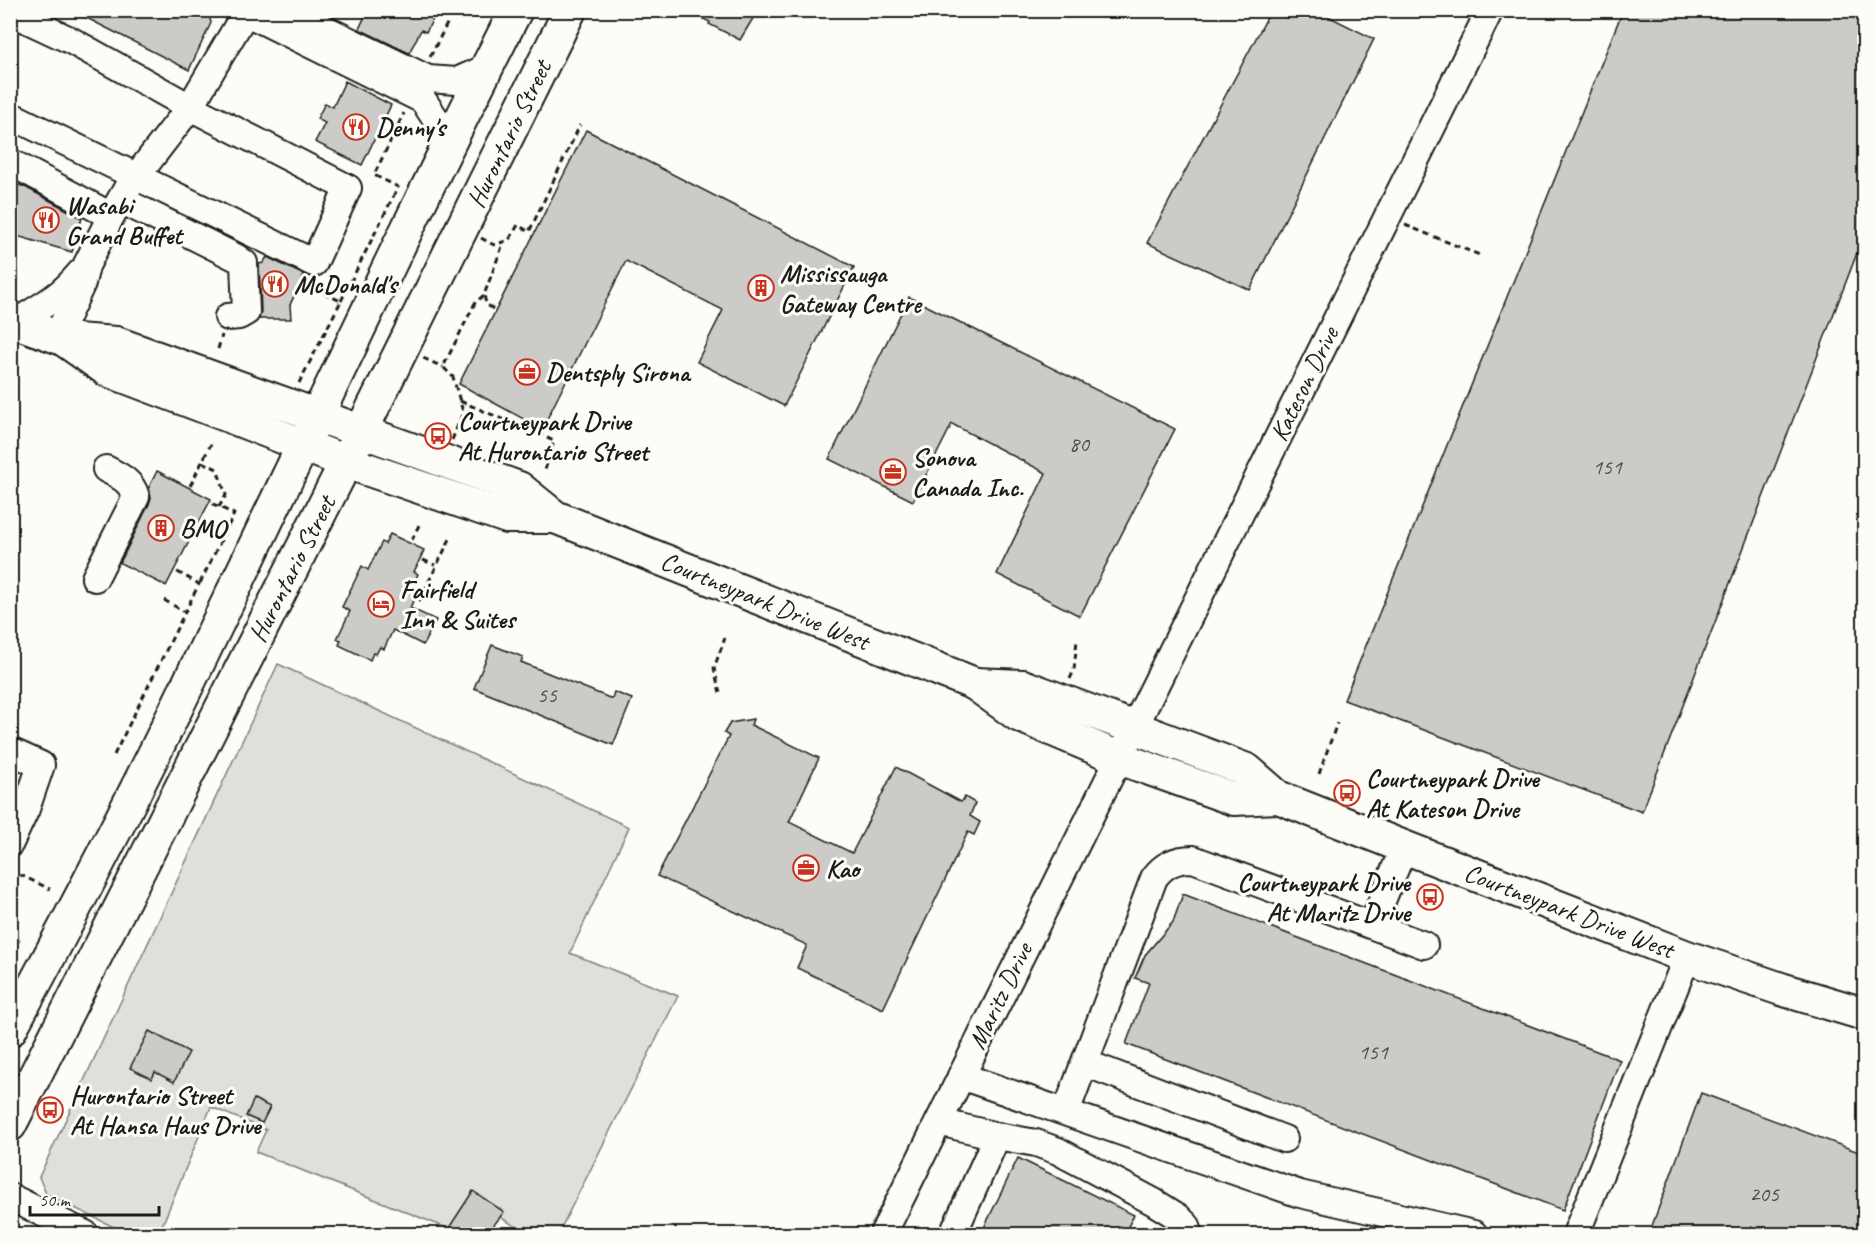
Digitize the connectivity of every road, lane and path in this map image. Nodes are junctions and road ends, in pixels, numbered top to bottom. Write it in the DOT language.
graph roads {
  1 [pos="286,10"];
  2 [pos="454,10"];
  3 [pos="516,10"];
  4 [pos="570,10"];
  5 [pos="1490,10"];
  6 [pos="246,11"];
  7 [pos="15,16"];
  8 [pos="486,68"];
  9 [pos="417,85"];
  10 [pos="190,107"];
  11 [pos="10,115"];
  12 [pos="580,125"];
  13 [pos="448,146"];
  14 [pos="10,162"];
  15 [pos="136,178"];
  16 [pos="116,208"];
  17 [pos="1387,218"];
  18 [pos="462,228"];
  19 [pos="504,242"];
  20 [pos="1482,256"];
  21 [pos="314,263"];
  22 [pos="86,266"];
  23 [pos="484,296"];
  24 [pos="341,301"];
  25 [pos="493,309"];
  26 [pos="228,317"];
  27 [pos="13,321"];
  28 [pos="60,338"];
  29 [pos="460,401"];
  30 [pos="302,410"];
  31 [pos="362,432"];
  32 [pos="211,444"];
  33 [pos="302,446"];
  34 [pos="444,461"];
  35 [pos="202,462"];
  36 [pos="346,462"];
  37 [pos="106,469"];
  38 [pos="544,473"];
  39 [pos="190,486"];
  40 [pos="211,503"];
  41 [pos="219,507"];
  42 [pos="555,517"];
  43 [pos="419,525"];
  44 [pos="451,537"];
  45 [pos="412,540"];
  46 [pos="423,560"];
  47 [pos="436,566"];
  48 [pos="174,570"];
  49 [pos="95,578"];
  50 [pos="200,584"];
  51 [pos="164,600"];
  52 [pos="419,601"];
  53 [pos="185,612"];
  54 [pos="725,638"];
  55 [pos="1077,640"];
  56 [pos="1069,682"];
  57 [pos="975,684"];
  58 [pos="720,693"];
  59 [pos="1337,723"];
  60 [pos="1134,728"];
  61 [pos="10,751"];
  62 [pos="114,755"];
  63 [pos="1119,758"];
  64 [pos="1319,774"];
  65 [pos="1278,797"];
  66 [pos="10,843"];
  67 [pos="1404,847"];
  68 [pos="10,870"];
  69 [pos="50,889"];
  70 [pos="1372,926"];
  71 [pos="10,936"];
  72 [pos="20,941"];
  73 [pos="1424,945"];
  74 [pos="1687,957"];
  75 [pos="1864,1014"];
  76 [pos="10,1030"];
  77 [pos="1085,1063"];
  78 [pos="961,1076"];
  79 [pos="1066,1112"];
  80 [pos="939,1122"];
  81 [pos="10,1125"];
  82 [pos="997,1136"];
  83 [pos="1284,1139"];
  84 [pos="10,1197"];
  85 [pos="85,1234"];
  86 [pos="883,1234"];
  87 [pos="953,1234"];
  88 [pos="1189,1234"];
  89 [pos="1474,1234"];
  90 [pos="1576,1234"];
  1 -- 9 [label="street"];
  2 -- 9 [label="path"];
  3 -- 8 [label="main road, Hurontario Street"];
  4 -- 18 [label="main road, Hurontario Street"];
  5 -- 17 [label="street, Kateson Drive"];
  6 -- 9 [label="street"];
  6 -- 10 [label="street"];
  7 -- 10 [label="street"];
  8 -- 9 [label="street"];
  8 -- 13 [label="main road, Hurontario Street"];
  9 -- 13 [label="street"];
  9 -- 24 [label="path"];
  10 -- 15 [label="street"];
  10 -- 21 [label="street"];
  11 -- 15 [label="street"];
  12 -- 19 [label="path"];
  13 -- 30 [label="main road, Hurontario Street"];
  14 -- 16 [label="street"];
  15 -- 16 [label="street"];
  15 -- 21 [label="street"];
  16 -- 22 [label="street"];
  16 -- 26 [label="street"];
  17 -- 20 [label="path"];
  17 -- 60 [label="street, Kateson Drive"];
  18 -- 19 [label="path"];
  18 -- 31 [label="main road, Hurontario Street"];
  19 -- 23 [label="path"];
  21 -- 24 [label="path"];
  22 -- 27 [label="street"];
  22 -- 28 [label="street"];
  23 -- 25 [label="path"];
  23 -- 29 [label="path"];
  24 -- 30 [label="path"];
  27 -- 28 [label="main road"];
  28 -- 30 [label="main road, Courtneypark Drive West"];
  28 -- 33 [label="main road, Courtneypark Drive West"];
  29 -- 34 [label="path"];
  29 -- 38 [label="path"];
  30 -- 31 [label="main road, Courtneypark Drive West"];
  30 -- 33 [label="main road, Hurontario Street"];
  31 -- 34 [label="main road, Courtneypark Drive West"];
  31 -- 36 [label="main road, Hurontario Street"];
  32 -- 35 [label="path"];
  33 -- 36 [label="main road, Courtneypark Drive West"];
  33 -- 76 [label="main road, Hurontario Street"];
  34 -- 42 [label="main road, Courtneypark Drive West"];
  35 -- 39 [label="path"];
  35 -- 41 [label="path"];
  36 -- 42 [label="main road, Courtneypark Drive West"];
  36 -- 81 [label="main road, Hurontario Street"];
  37 -- 49 [label="street"];
  40 -- 41 [label="path"];
  41 -- 50 [label="path"];
  42 -- 57 [label="main road, Courtneypark Drive West"];
  43 -- 45 [label="path"];
  44 -- 47 [label="path"];
  46 -- 47 [label="path"];
  47 -- 52 [label="path"];
  48 -- 50 [label="path"];
  50 -- 53 [label="path"];
  51 -- 53 [label="path"];
  53 -- 62 [label="path"];
  54 -- 58 [label="path"];
  55 -- 56 [label="path"];
  57 -- 60 [label="main road, Courtneypark Drive West"];
  57 -- 63 [label="main road, Courtneypark Drive West"];
  59 -- 64 [label="path"];
  60 -- 63 [label="street, Kateson Drive"];
  60 -- 65 [label="main road, Courtneypark Drive West"];
  61 -- 66 [label="street"];
  63 -- 65 [label="main road, Courtneypark Drive West"];
  63 -- 78 [label="street, Maritz Drive"];
  65 -- 67 [label="main road, Courtneypark Drive West"];
  67 -- 70 [label="street"];
  67 -- 74 [label="main road, Courtneypark Drive West"];
  68 -- 69 [label="path"];
  70 -- 73 [label="street"];
  70 -- 77 [label="street"];
  71 -- 72 [label="path"];
  74 -- 75 [label="main road, Courtneypark Drive West"];
  74 -- 90 [label="street"];
  77 -- 79 [label="street"];
  77 -- 83 [label="street"];
  78 -- 79 [label="street"];
  78 -- 80 [label="street, Maritz Drive"];
  79 -- 89 [label="street"];
  80 -- 82 [label="street"];
  80 -- 86 [label="street, Maritz Drive"];
  82 -- 87 [label="street"];
  82 -- 88 [label="street"];
  84 -- 85 [label="street"];
}
